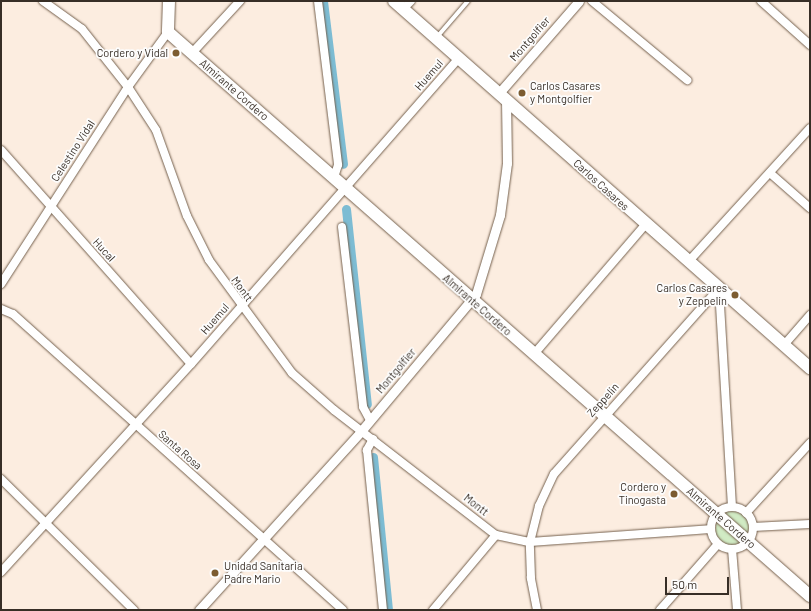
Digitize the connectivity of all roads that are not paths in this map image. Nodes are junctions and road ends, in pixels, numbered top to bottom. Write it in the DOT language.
graph roads {
  1 [pos="43,1"];
  2 [pos="169,1"];
  3 [pos="240,1"];
  4 [pos="318,1"];
  5 [pos="394,1"];
  6 [pos="468,1"];
  7 [pos="577,1"];
  8 [pos="592,1"];
  9 [pos="761,1"];
  10 [pos="407,5"];
  11 [pos="168,32"];
  12 [pos="436,39"];
  13 [pos="810,45"];
  14 [pos="192,53"];
  15 [pos="458,59"];
  16 [pos="686,80"];
  17 [pos="128,87"];
  18 [pos="502,96"];
  19 [pos="810,128"];
  20 [pos="1,150"];
  21 [pos="770,173"];
  22 [pos="334,177"];
  23 [pos="346,188"];
  24 [pos="50,207"];
  25 [pos="810,208"];
  26 [pos="645,225"];
  27 [pos="342,227"];
  28 [pos="689,261"];
  29 [pos="1,284"];
  30 [pos="719,288"];
  31 [pos="472,300"];
  32 [pos="240,306"];
  33 [pos="1,309"];
  34 [pos="810,315"];
  35 [pos="784,345"];
  36 [pos="534,354"];
  37 [pos="191,364"];
  38 [pos="810,368"];
  39 [pos="603,416"];
  40 [pos="370,420"];
  41 [pos="134,425"];
  42 [pos="362,430"];
  43 [pos="373,439"];
  44 [pos="810,443"];
  45 [pos="1,479"];
  46 [pos="732,507"];
  47 [pos="746,513"];
  48 [pos="716,514"];
  49 [pos="47,524"];
  50 [pos="810,524"];
  51 [pos="753,527"];
  52 [pos="710,529"];
  53 [pos="496,535"];
  54 [pos="264,539"];
  55 [pos="530,542"];
  56 [pos="748,542"];
  57 [pos="718,544"];
  58 [pos="732,549"];
  59 [pos="1,572"];
  60 [pos="810,596"];
  61 [pos="134,610"];
  62 [pos="200,610"];
  63 [pos="343,610"];
  64 [pos="383,610"];
  65 [pos="433,610"];
  66 [pos="537,610"];
  67 [pos="660,610"];
  68 [pos="737,610"];
  1 -- 17 [label="street, Montt"];
  2 -- 11 [label="main road"];
  3 -- 14 [label="street"];
  4 -- 22 [label="street"];
  5 -- 10 [label="main road, Carlos Casares"];
  6 -- 12 [label="lane"];
  7 -- 18 [label="street, Montgolfier"];
  8 -- 16 [label="street"];
  9 -- 13 [label="street"];
  10 -- 12 [label="main road, Carlos Casares"];
  11 -- 14 [label="main road, Almirante Cordero"];
  11 -- 17 [label="street, Celestino Vidal"];
  12 -- 15 [label="main road, Carlos Casares"];
  14 -- 22 [label="main road, Almirante Cordero"];
  15 -- 18 [label="main road, Carlos Casares"];
  15 -- 23 [label="street, Huemul"];
  17 -- 24 [label="street, Celestino Vidal"];
  17 -- 32 [label="street, Montt"];
  18 -- 26 [label="main road, Carlos Casares"];
  18 -- 31 [label="street, Montgolfier"];
  19 -- 21 [label="street"];
  20 -- 24 [label="street, Hucal"];
  21 -- 25 [label="street"];
  21 -- 28 [label="street"];
  22 -- 23 [label="main road, Almirante Cordero"];
  23 -- 31 [label="main road, Almirante Cordero"];
  23 -- 32 [label="street, Huemul"];
  24 -- 29 [label="street, Celestino Vidal"];
  24 -- 37 [label="street, Hucal"];
  26 -- 28 [label="main road, Carlos Casares"];
  26 -- 36 [label="street"];
  27 -- 40 [label="street"];
  28 -- 30 [label="main road, Carlos Casares"];
  30 -- 35 [label="main road, Carlos Casares"];
  30 -- 39 [label="street, Zeppelin"];
  30 -- 46 [label="street"];
  31 -- 36 [label="main road, Almirante Cordero"];
  31 -- 40 [label="street, Montgolfier"];
  32 -- 37 [label="street, Huemul"];
  32 -- 42 [label="street, Montt"];
  33 -- 41 [label="street, Santa Rosa"];
  34 -- 35 [label="street"];
  35 -- 38 [label="main road, Carlos Casares"];
  36 -- 39 [label="main road, Almirante Cordero"];
  37 -- 41 [label="street, Huemul"];
  39 -- 48 [label="main road, Almirante Cordero"];
  39 -- 55 [label="street, Zeppelin"];
  40 -- 42 [label="street, Montgolfier"];
  41 -- 49 [label="street, Huemul"];
  41 -- 54 [label="street, Santa Rosa"];
  42 -- 43 [label="street, Montt"];
  42 -- 54 [label="street, Montgolfier"];
  43 -- 53 [label="street, Montt"];
  43 -- 64 [label="street"];
  44 -- 47 [label="street"];
  45 -- 49 [label="street"];
  46 -- 47 [label="street"];
  46 -- 48 [label="street"];
  47 -- 51 [label="street"];
  48 -- 52 [label="street"];
  48 -- 56 [label="main road, Almirante Cordero"];
  49 -- 59 [label="street, Huemul"];
  49 -- 61 [label="street"];
  50 -- 51 [label="street"];
  51 -- 56 [label="street"];
  52 -- 55 [label="street"];
  52 -- 57 [label="street"];
  53 -- 55 [label="street"];
  53 -- 65 [label="street"];
  54 -- 62 [label="street, Montgolfier"];
  54 -- 63 [label="street, Santa Rosa"];
  55 -- 66 [label="street"];
  56 -- 58 [label="street"];
  56 -- 60 [label="main road, Almirante Cordero"];
  57 -- 58 [label="street"];
  57 -- 67 [label="street"];
  58 -- 68 [label="street"];
}
